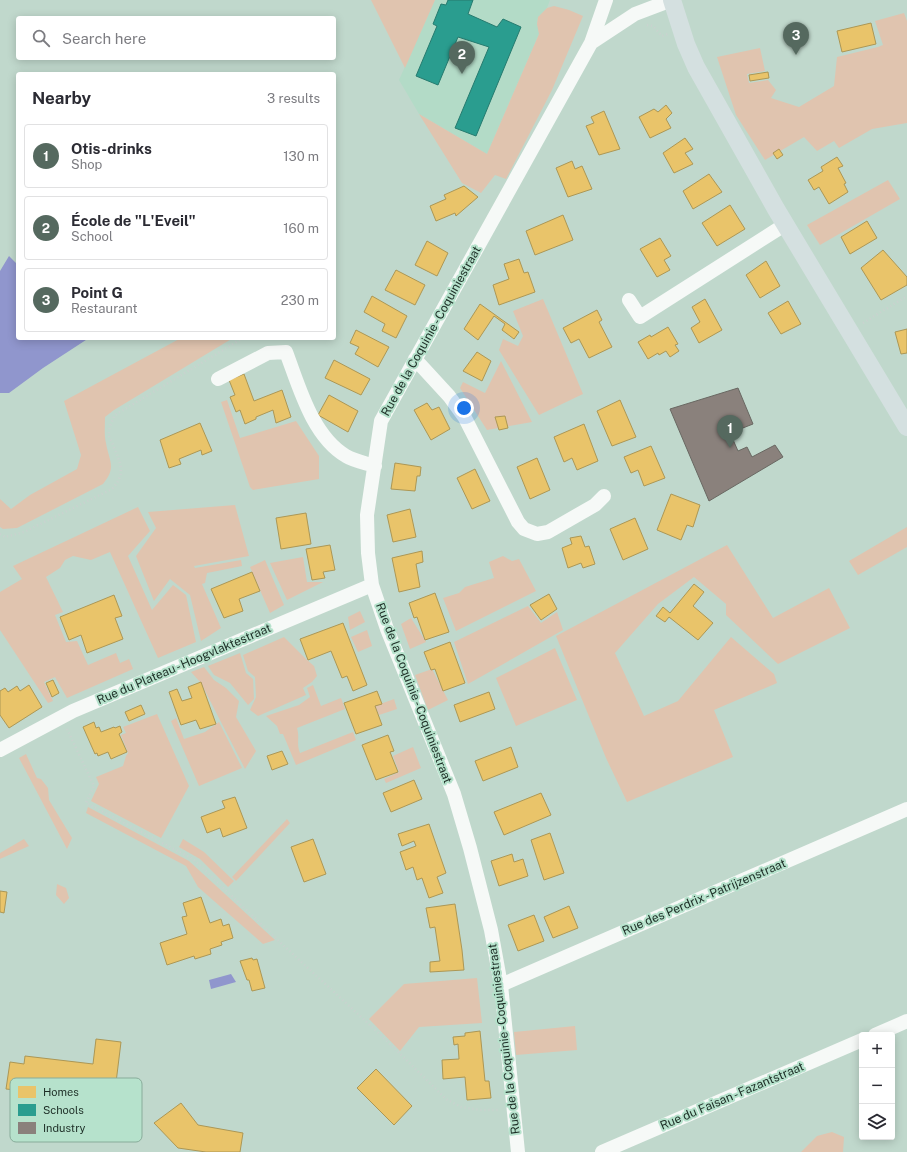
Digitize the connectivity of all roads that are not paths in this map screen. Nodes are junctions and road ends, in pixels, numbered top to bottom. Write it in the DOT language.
graph roads {
  1 [pos="606,0"];
  2 [pos="672,0"];
  3 [pos="591,43"];
  4 [pos="786,224"];
  5 [pos="629,300"];
  6 [pos="415,359"];
  7 [pos="218,379"];
  8 [pos="907,426"];
  9 [pos="375,466"];
  10 [pos="604,496"];
  11 [pos="372,585"];
  12 [pos="0,750"];
  13 [pos="907,809"];
  14 [pos="501,985"];
  15 [pos="907,1021"];
  16 [pos="882,1032"];
  17 [pos="859,1041"];
  18 [pos="518,1152"];
  19 [pos="602,1152"];
  1 -- 3 [label="street, Rue de la Coquinie - Coquiniestraat"];
  2 -- 3 [label="street, Rue de la Coquinie - Coquiniestraat"];
  2 -- 4 [label="main road"];
  3 -- 6 [label="street, Rue de la Coquinie - Coquiniestraat"];
  4 -- 5 [label="street"];
  4 -- 8 [label="main road"];
  6 -- 9 [label="street, Rue de la Coquinie - Coquiniestraat"];
  6 -- 10 [label="street"];
  7 -- 9 [label="street"];
  9 -- 11 [label="street, Rue de la Coquinie - Coquiniestraat"];
  11 -- 12 [label="street, Rue du Plateau - Hoogvlaktestraat"];
  11 -- 14 [label="street, Rue de la Coquinie - Coquiniestraat"];
  13 -- 14 [label="street, Rue des Perdrix - Patrijzenstraat"];
  14 -- 18 [label="street, Rue de la Coquinie - Coquiniestraat"];
  15 -- 16 [label="street"];
  17 -- 19 [label="street, Rue du Faisan - Fazantstraat"];
}
